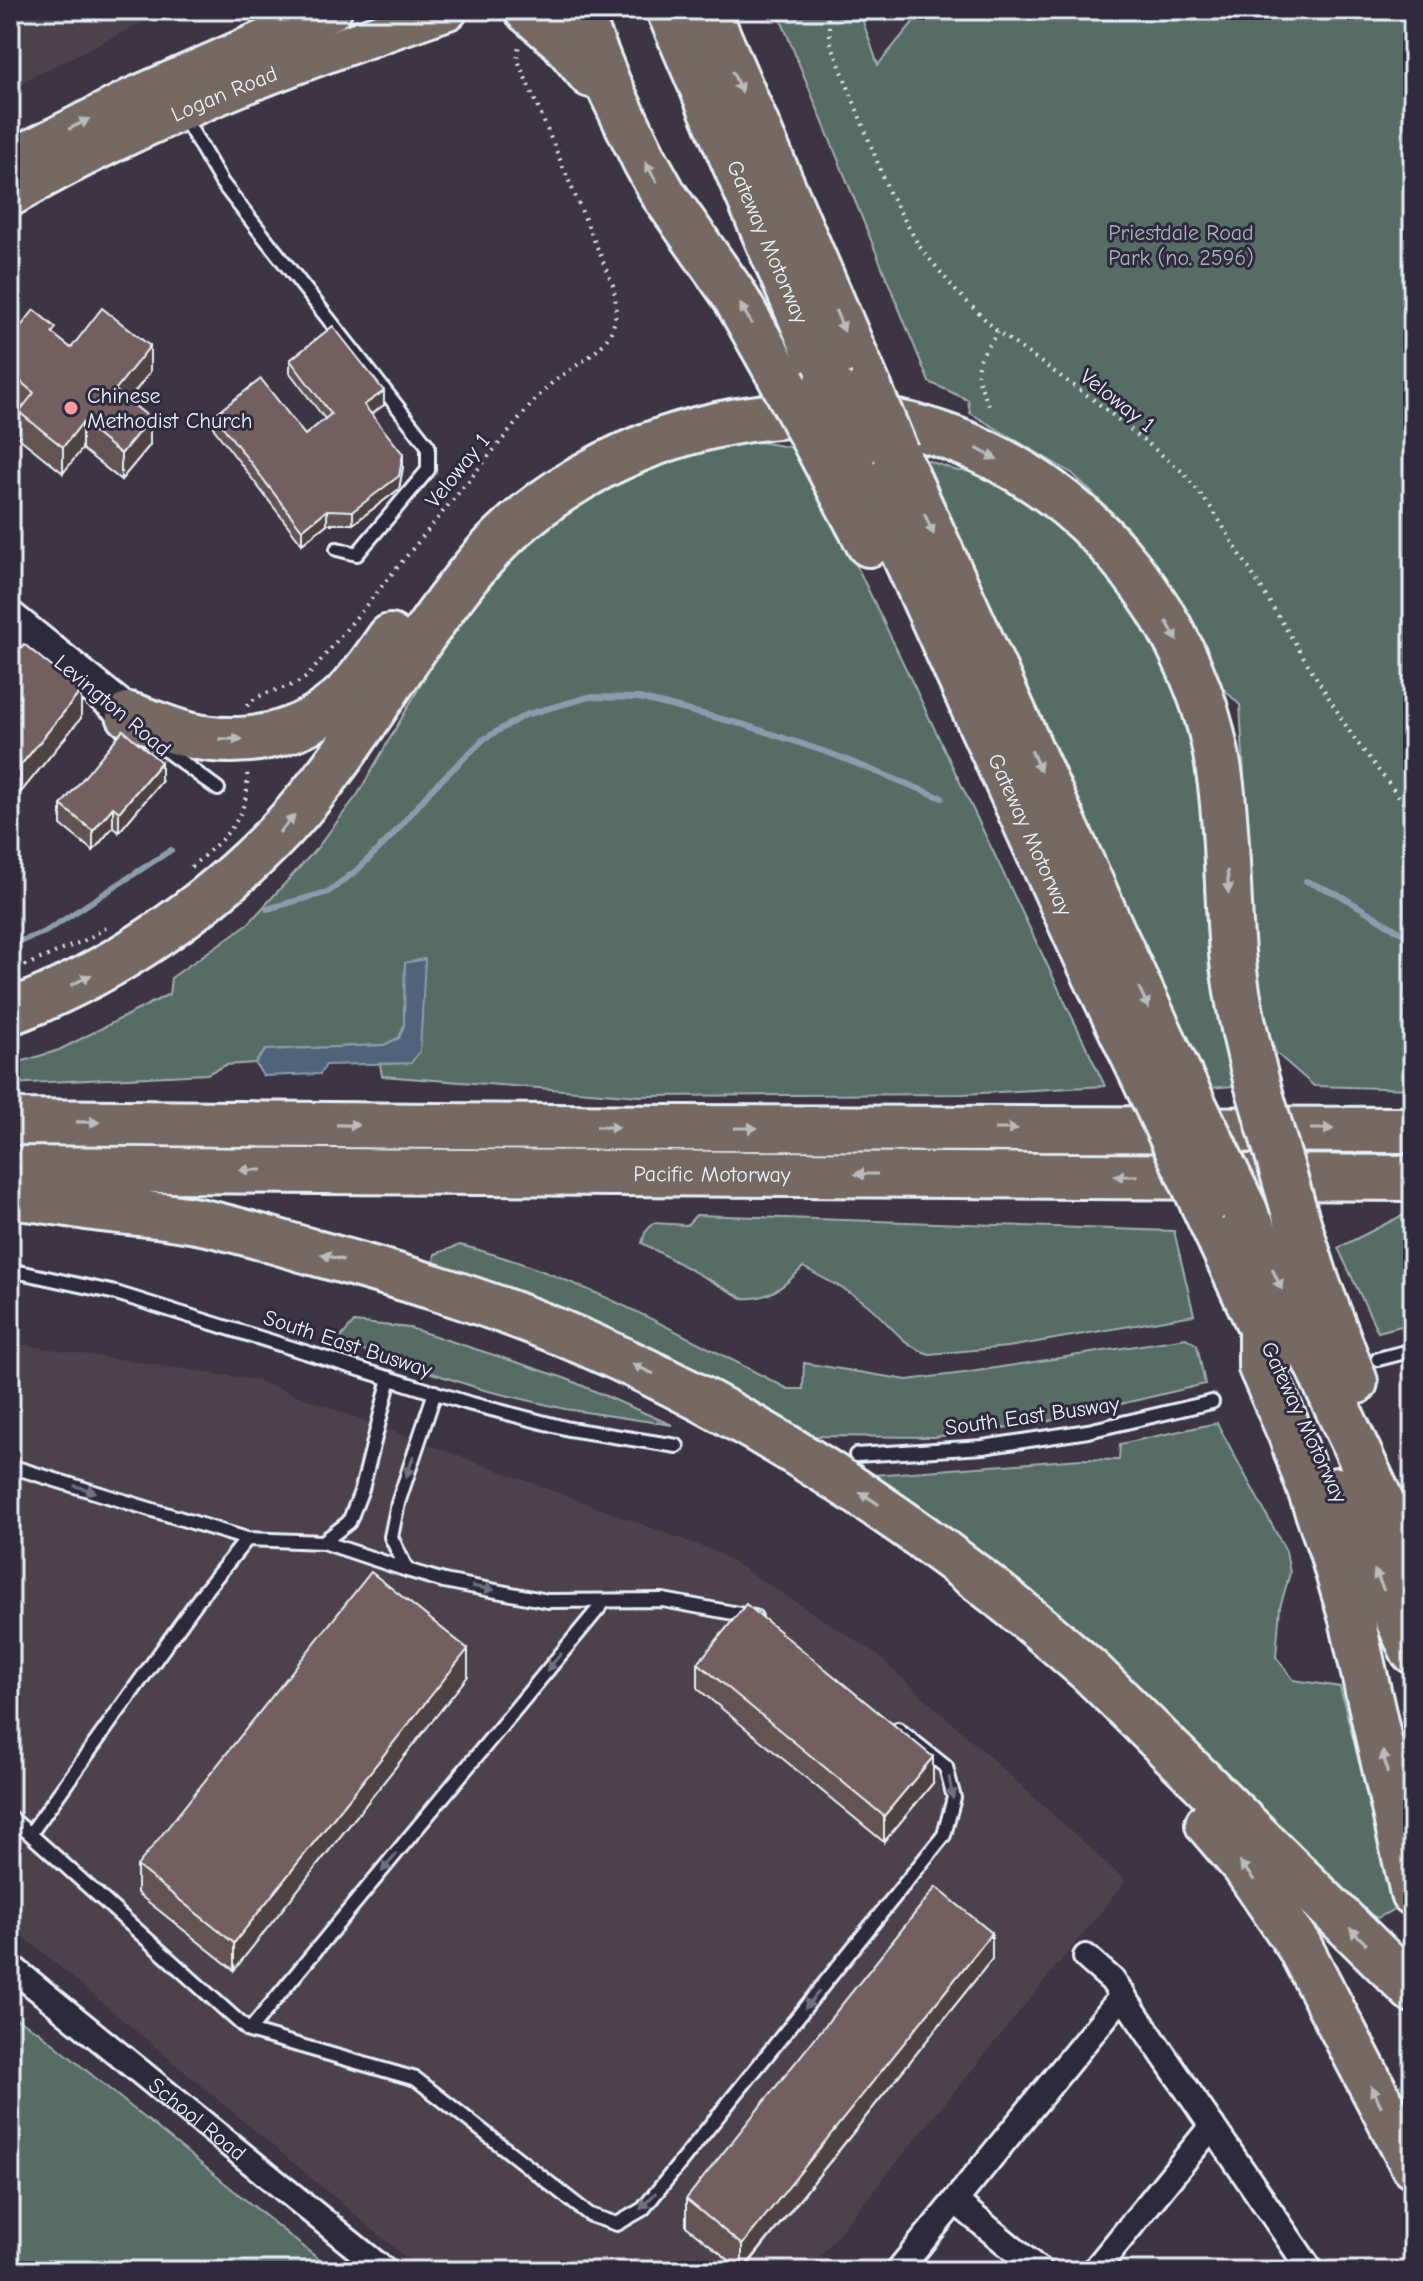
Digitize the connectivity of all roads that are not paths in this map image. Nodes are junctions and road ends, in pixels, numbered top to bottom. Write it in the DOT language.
graph roads {
  1 [pos="332,10"];
  2 [pos="448,10"];
  3 [pos="578,10"];
  4 [pos="669,10"];
  5 [pos="707,10"];
  6 [pos="524,25"];
  7 [pos="608,84"];
  8 [pos="181,112"];
  9 [pos="10,160"];
  10 [pos="10,197"];
  11 [pos="848,384"];
  12 [pos="731,421"];
  13 [pos="857,450"];
  14 [pos="337,549"];
  15 [pos="10,619"];
  16 [pos="129,715"];
  17 [pos="218,789"];
  18 [pos="10,1012"];
  19 [pos="1167,1087"];
  20 [pos="10,1122"];
  21 [pos="1413,1130"];
  22 [pos="10,1169"];
  23 [pos="1413,1178"];
  24 [pos="10,1197"];
  25 [pos="1224,1207"];
  26 [pos="10,1270"];
  27 [pos="1261,1329"];
  28 [pos="1413,1350"];
  29 [pos="1378,1359"];
  30 [pos="390,1378"];
  31 [pos="435,1392"];
  32 [pos="1212,1402"];
  33 [pos="677,1446"];
  34 [pos="856,1455"];
  35 [pos="10,1466"];
  36 [pos="1413,1512"];
  37 [pos="247,1539"];
  38 [pos="323,1542"];
  39 [pos="932,1544"];
  40 [pos="1413,1569"];
  41 [pos="407,1570"];
  42 [pos="604,1602"];
  43 [pos="765,1625"];
  44 [pos="1413,1651"];
  45 [pos="886,1720"];
  46 [pos="10,1817"];
  47 [pos="30,1834"];
  48 [pos="1413,1893"];
  49 [pos="1086,1957"];
  50 [pos="10,1966"];
  51 [pos="1413,1990"];
  52 [pos="1123,1995"];
  53 [pos="249,2031"];
  54 [pos="1212,2126"];
  55 [pos="1413,2165"];
  56 [pos="955,2201"];
  57 [pos="385,2271"];
  58 [pos="898,2271"];
  59 [pos="1040,2271"];
  60 [pos="1094,2271"];
  61 [pos="1311,2271"];
  9 -- 1 [label="main road, Logan Road, one-way"];
  2 -- 8 [label="main road, Logan Road"];
  3 -- 7 [label="highway"];
  4 -- 11 [label="highway, Gateway Motorway"];
  5 -- 11 [label="highway, Gateway Motorway, one-way"];
  6 -- 7 [label="highway"];
  13 -- 7 [label="highway, one-way, bridge"];
  8 -- 10 [label="main road, Logan Road"];
  8 -- 14 [label="lane"];
  11 -- 13 [label="highway, Gateway Motorway, bridge"];
  16 -- 12 [label="highway, one-way"];
  18 -- 12 [label="highway, one-way"];
  12 -- 36 [label="highway, one-way, bridge"];
  13 -- 19 [label="highway, Gateway Motorway, one-way"];
  13 -- 19 [label="highway, Gateway Motorway"];
  15 -- 16 [label="street, Levington Road"];
  16 -- 17 [label="lane, Levington Road"];
  19 -- 25 [label="highway, Gateway Motorway, bridge"];
  20 -- 21 [label="highway, Pacific Motorway, one-way"];
  23 -- 22 [label="highway, Pacific Motorway, one-way"];
  39 -- 24 [label="highway, one-way"];
  25 -- 27 [label="highway, Gateway Motorway"];
  25 -- 40 [label="highway, Gateway Motorway, one-way"];
  26 -- 30 [label="lane, South East Busway"];
  44 -- 27 [label="highway, Gateway Motorway, one-way"];
  48 -- 27 [label="highway, one-way"];
  28 -- 29 [label="lane"];
  30 -- 31 [label="lane, South East Busway"];
  30 -- 38 [label="lane"];
  31 -- 33 [label="lane, South East Busway"];
  31 -- 41 [label="lane, one-way"];
  32 -- 34 [label="lane, South East Busway"];
  35 -- 37 [label="lane, one-way"];
  37 -- 38 [label="lane"];
  37 -- 47 [label="lane"];
  38 -- 41 [label="lane"];
  51 -- 39 [label="highway, one-way"];
  55 -- 39 [label="highway, one-way"];
  41 -- 42 [label="lane, one-way"];
  42 -- 43 [label="lane"];
  42 -- 53 [label="lane, one-way"];
  45 -- 53 [label="lane, one-way"];
  46 -- 47 [label="lane"];
  47 -- 53 [label="lane"];
  49 -- 52 [label="street"];
  50 -- 57 [label="street, School Road"];
  52 -- 54 [label="street"];
  52 -- 56 [label="street"];
  54 -- 60 [label="street"];
  54 -- 61 [label="street"];
  56 -- 58 [label="street"];
  56 -- 59 [label="street"];
}
